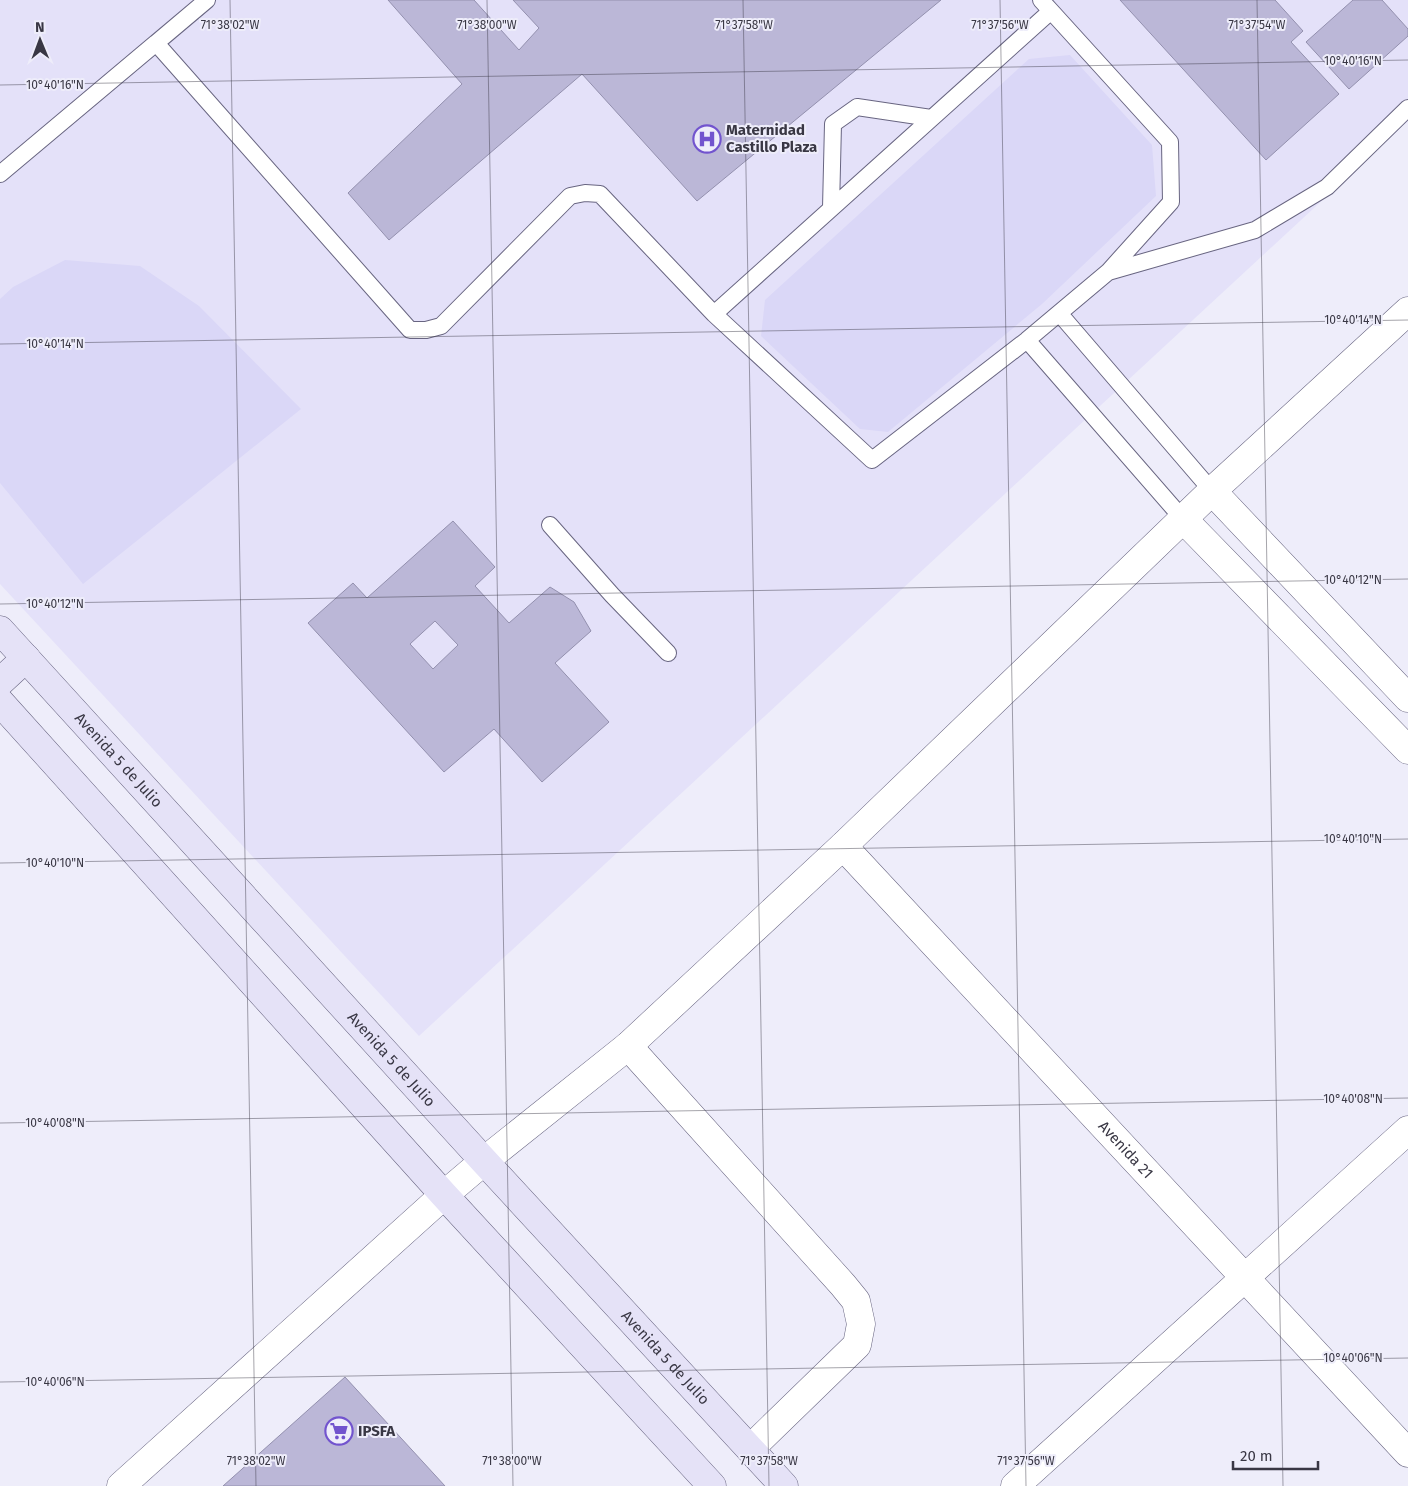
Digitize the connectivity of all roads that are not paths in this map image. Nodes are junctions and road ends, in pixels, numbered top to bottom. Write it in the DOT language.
graph roads {
  1 [pos="207,0"];
  2 [pos="1046,5"];
  3 [pos="156,43"];
  4 [pos="1408,108"];
  5 [pos="931,118"];
  6 [pos="0,174"];
  7 [pos="832,208"];
  8 [pos="1108,272"];
  9 [pos="1408,311"];
  10 [pos="1059,313"];
  11 [pos="714,314"];
  12 [pos="1027,340"];
  13 [pos="1212,491"];
  14 [pos="1183,518"];
  15 [pos="550,525"];
  16 [pos="0,630"];
  17 [pos="668,653"];
  18 [pos="26,658"];
  19 [pos="0,682"];
  20 [pos="1408,698"];
  21 [pos="0,702"];
  22 [pos="1408,750"];
  23 [pos="843,846"];
  24 [pos="628,1046"];
  25 [pos="1408,1130"];
  26 [pos="484,1161"];
  27 [pos="444,1195"];
  28 [pos="1244,1278"];
  29 [pos="750,1449"];
  30 [pos="1408,1453"];
  31 [pos="121,1486"];
  32 [pos="712,1486"];
  33 [pos="784,1486"];
  34 [pos="1015,1486"];
  1 -- 3 [label="lane"];
  2 -- 5 [label="lane"];
  2 -- 8 [label="lane"];
  3 -- 6 [label="lane"];
  3 -- 11 [label="lane"];
  4 -- 8 [label="lane"];
  5 -- 7 [label="lane"];
  5 -- 7 [label="lane"];
  7 -- 11 [label="lane"];
  8 -- 10 [label="lane"];
  9 -- 13 [label="street"];
  10 -- 12 [label="lane"];
  10 -- 13 [label="lane"];
  11 -- 12 [label="lane"];
  12 -- 14 [label="lane"];
  13 -- 14 [label="street"];
  13 -- 20 [label="street"];
  14 -- 22 [label="street"];
  14 -- 23 [label="street"];
  15 -- 17 [label="lane"];
  16 -- 18 [label="main road, Avenida 5 de Julio"];
  18 -- 19 [label="main road"];
  18 -- 26 [label="main road, Avenida 5 de Julio"];
  21 -- 27 [label="main road"];
  23 -- 24 [label="street"];
  23 -- 28 [label="street, Avenida 21"];
  24 -- 26 [label="street"];
  24 -- 29 [label="street"];
  25 -- 28 [label="street"];
  26 -- 27 [label="street"];
  26 -- 29 [label="main road, Avenida 5 de Julio"];
  27 -- 31 [label="street"];
  27 -- 32 [label="main road"];
  28 -- 30 [label="street, Avenida 21"];
  28 -- 34 [label="street"];
  29 -- 33 [label="main road, Avenida 5 de Julio"];
}
